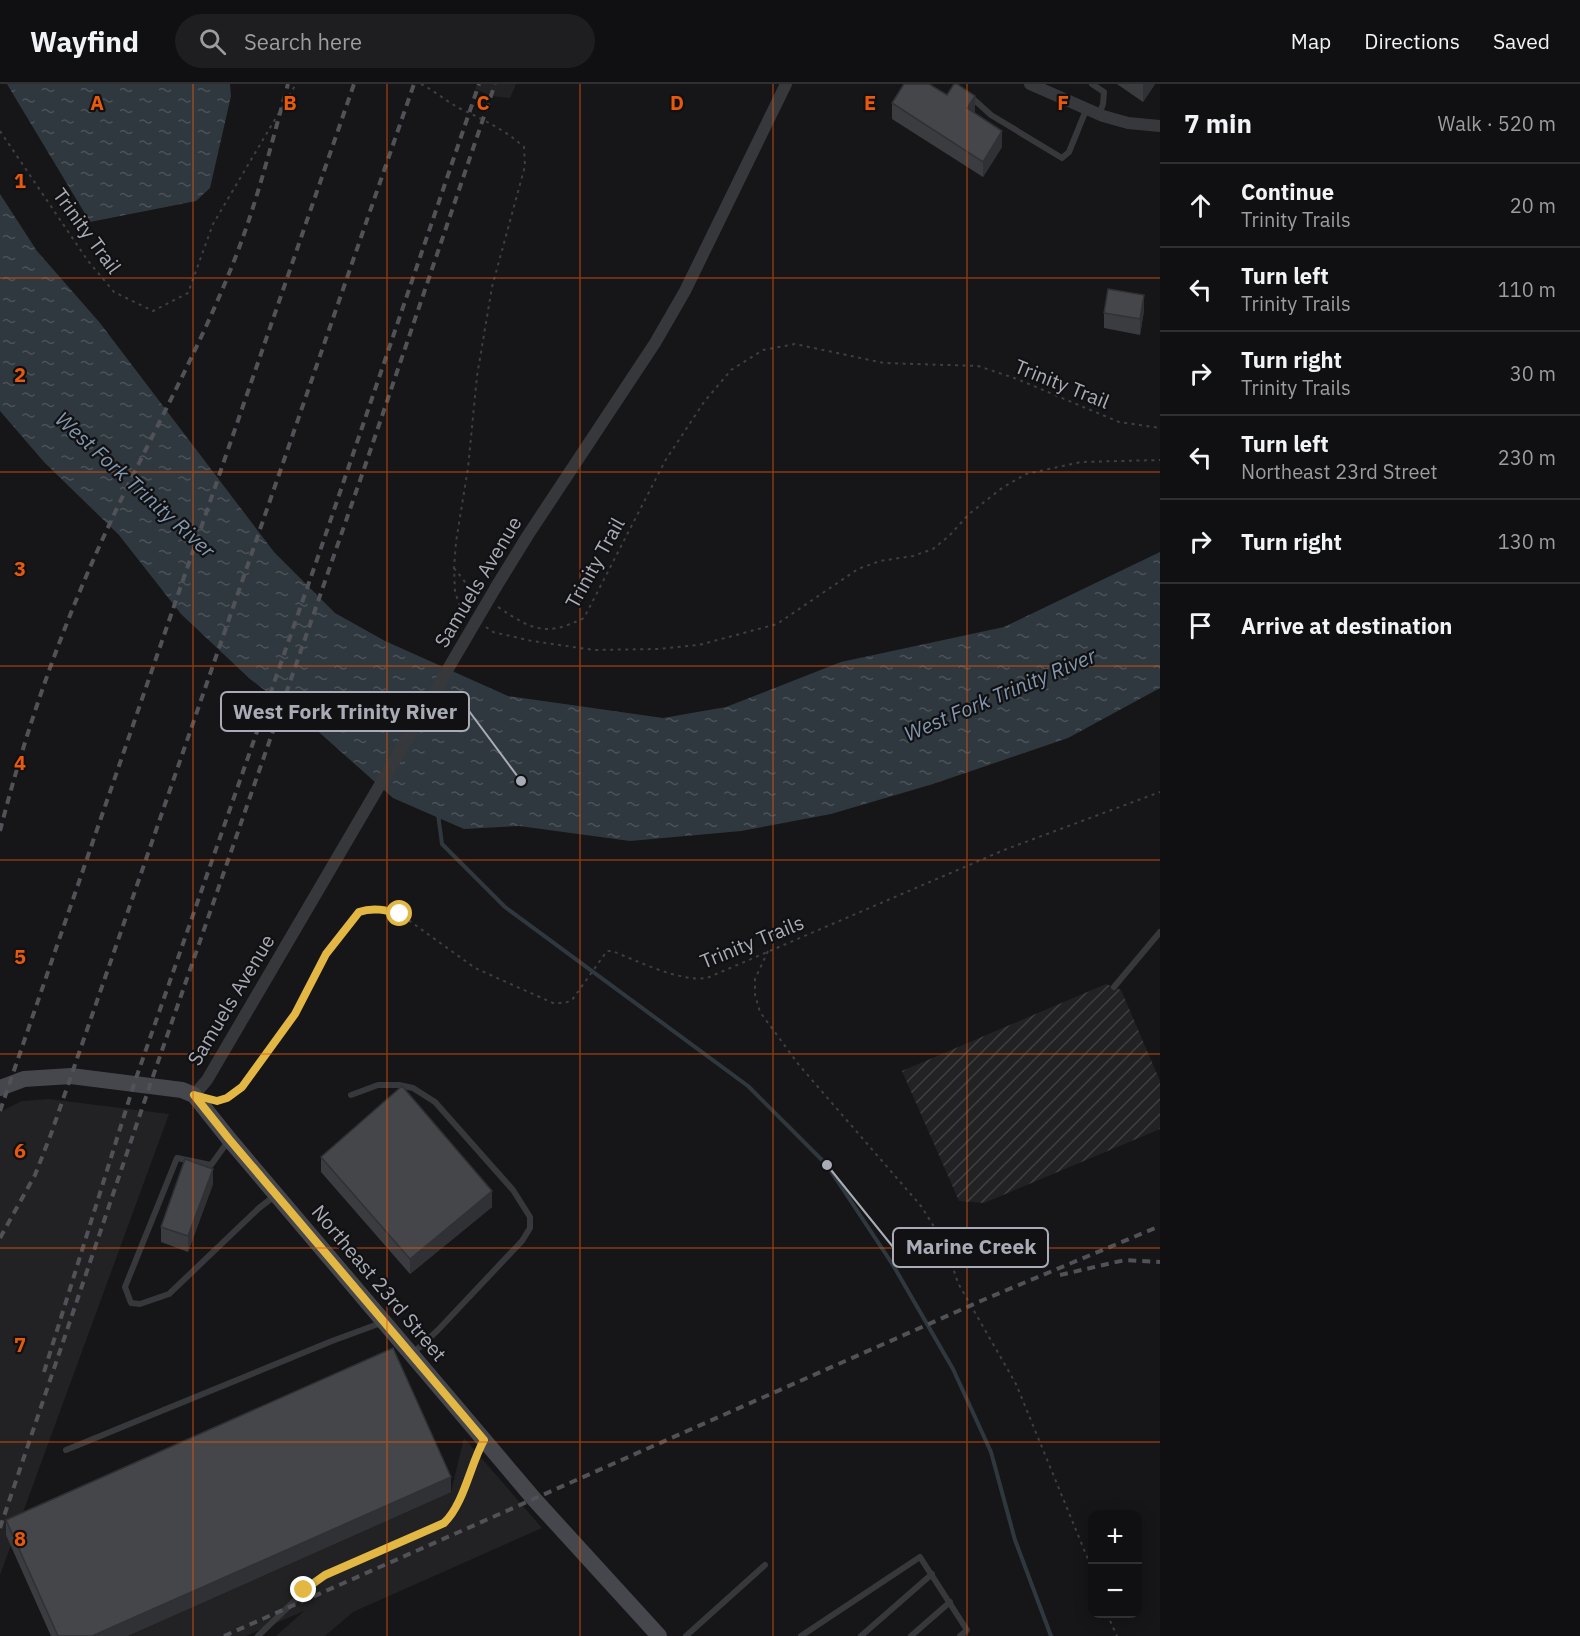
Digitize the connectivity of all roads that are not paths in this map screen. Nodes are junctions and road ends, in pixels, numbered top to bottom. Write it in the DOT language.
graph roads {
  1 [pos="786,84"];
  2 [pos="1030,84"];
  3 [pos="1092,84"];
  4 [pos="961,89"];
  5 [pos="1086,110"];
  6 [pos="1099,115"];
  7 [pos="1160,126"];
  8 [pos="1160,932"];
  9 [pos="1114,987"];
  10 [pos="5,1086"];
  11 [pos="194,1095"];
  12 [pos="351,1095"];
  13 [pos="229,1139"];
  14 [pos="276,1195"];
  15 [pos="384,1322"];
  16 [pos="412,1354"];
  17 [pos="484,1440"];
  18 [pos="66,1450"];
  19 [pos="765,1565"];
  20 [pos="932,1574"];
  21 [pos="950,1602"];
  22 [pos="258,1636"];
  23 [pos="659,1636"];
  24 [pos="686,1636"];
  25 [pos="801,1636"];
  26 [pos="861,1636"];
  27 [pos="911,1636"];
  28 [pos="960,1636"];
  1 -- 11 [label="street, Samuels Avenue, bridge"];
  2 -- 5 [label="street"];
  3 -- 6 [label="lane"];
  4 -- 5 [label="lane"];
  5 -- 6 [label="street"];
  6 -- 7 [label="street"];
  8 -- 9 [label="lane"];
  10 -- 11 [label="main road"];
  11 -- 13 [label="main road, Northeast 23rd Street"];
  12 -- 16 [label="lane"];
  13 -- 14 [label="main road, Northeast 23rd Street"];
  13 -- 14 [label="lane"];
  14 -- 15 [label="main road, Northeast 23rd Street"];
  15 -- 16 [label="main road, Northeast 23rd Street"];
  15 -- 18 [label="lane"];
  16 -- 17 [label="main road, Northeast 23rd Street"];
  17 -- 22 [label="lane"];
  17 -- 23 [label="main road, Northeast 23rd Street"];
  19 -- 24 [label="lane"];
  20 -- 21 [label="lane"];
  20 -- 25 [label="lane"];
  20 -- 26 [label="lane"];
  21 -- 27 [label="lane"];
  21 -- 28 [label="lane"];
}
